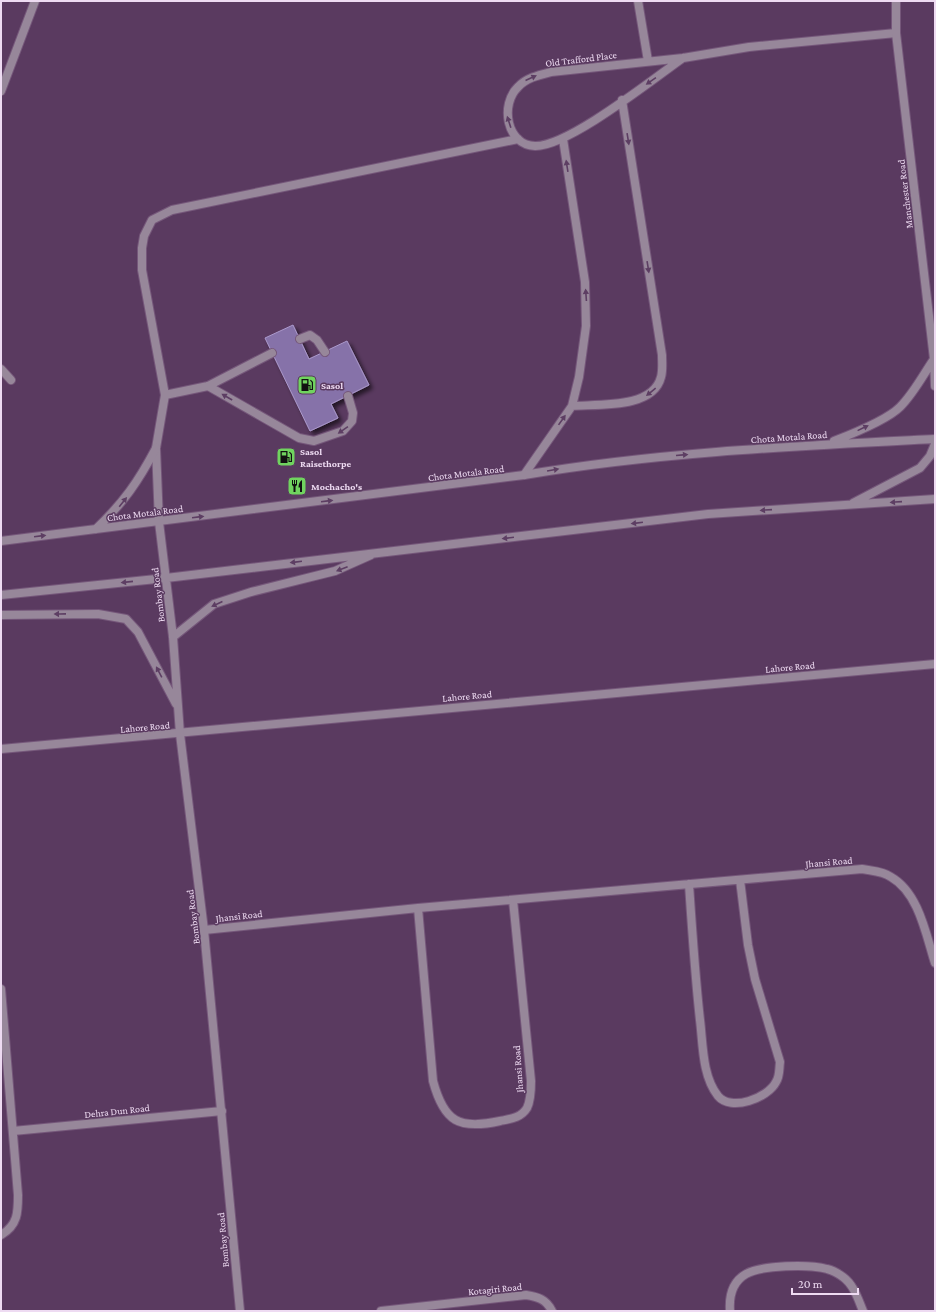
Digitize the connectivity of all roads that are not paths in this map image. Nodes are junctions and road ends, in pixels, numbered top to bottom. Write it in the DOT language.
graph roads {
  1 [pos="35,1"];
  2 [pos="638,1"];
  3 [pos="896,1"];
  4 [pos="896,33"];
  5 [pos="683,58"];
  6 [pos="648,61"];
  7 [pos="1,91"];
  8 [pos="622,100"];
  9 [pos="518,139"];
  10 [pos="563,139"];
  11 [pos="300,339"];
  12 [pos="324,352"];
  13 [pos="272,353"];
  14 [pos="935,360"];
  15 [pos="1,369"];
  16 [pos="11,380"];
  17 [pos="208,386"];
  18 [pos="935,386"];
  19 [pos="165,395"];
  20 [pos="348,396"];
  21 [pos="572,406"];
  22 [pos="935,439"];
  23 [pos="828,444"];
  24 [pos="935,444"];
  25 [pos="156,448"];
  26 [pos="524,476"];
  27 [pos="935,499"];
  28 [pos="847,505"];
  29 [pos="159,522"];
  30 [pos="96,529"];
  31 [pos="1,541"];
  32 [pos="377,552"];
  33 [pos="166,578"];
  34 [pos="1,595"];
  35 [pos="1,615"];
  36 [pos="173,637"];
  37 [pos="935,664"];
  38 [pos="178,707"];
  39 [pos="180,734"];
  40 [pos="1,749"];
  41 [pos="740,880"];
  42 [pos="689,884"];
  43 [pos="513,900"];
  44 [pos="418,908"];
  45 [pos="204,930"];
  46 [pos="935,963"];
  47 [pos="1,989"];
  48 [pos="222,1111"];
  49 [pos="14,1131"];
  50 [pos="1,1235"];
  51 [pos="458,1307"];
  52 [pos="240,1311"];
  53 [pos="381,1311"];
  54 [pos="552,1311"];
  55 [pos="730,1311"];
  56 [pos="863,1311"];
  1 -- 7 [label="street"];
  2 -- 6 [label="street"];
  3 -- 4 [label="street, Manchester Road"];
  4 -- 5 [label="street, Old Trafford Place"];
  4 -- 14 [label="street, Manchester Road"];
  5 -- 6 [label="street, Old Trafford Place"];
  5 -- 8 [label="street, Old Trafford Place, one-way"];
  9 -- 6 [label="street, Old Trafford Place, one-way"];
  8 -- 10 [label="street, Old Trafford Place"];
  8 -- 21 [label="street, one-way"];
  9 -- 10 [label="street, Old Trafford Place"];
  9 -- 19 [label="street"];
  21 -- 10 [label="street, one-way"];
  11 -- 12 [label="street"];
  13 -- 17 [label="street"];
  14 -- 18 [label="street, Manchester Road"];
  23 -- 14 [label="street, one-way"];
  15 -- 16 [label="street"];
  17 -- 19 [label="street"];
  20 -- 17 [label="street, one-way"];
  19 -- 25 [label="street"];
  26 -- 21 [label="street, one-way"];
  22 -- 23 [label="street, Chota Motala Road"];
  26 -- 23 [label="street, Chota Motala Road, one-way"];
  24 -- 28 [label="street"];
  25 -- 29 [label="street, Bombay Road"];
  30 -- 25 [label="street, one-way"];
  29 -- 26 [label="street, Chota Motala Road, one-way"];
  27 -- 28 [label="street, one-way"];
  28 -- 32 [label="street, one-way"];
  29 -- 30 [label="street, Chota Motala Road"];
  29 -- 33 [label="street, Bombay Road"];
  31 -- 30 [label="street, Chota Motala Road, one-way"];
  32 -- 33 [label="street, one-way"];
  32 -- 36 [label="street, one-way"];
  33 -- 34 [label="street, one-way"];
  33 -- 36 [label="street, Bombay Road"];
  38 -- 35 [label="street, one-way"];
  36 -- 38 [label="street, Bombay Road"];
  37 -- 39 [label="street, Lahore Road"];
  38 -- 39 [label="street, Bombay Road"];
  39 -- 40 [label="street, Lahore Road"];
  39 -- 45 [label="street, Bombay Road"];
  41 -- 42 [label="street, Jhansi Road"];
  41 -- 42 [label="street"];
  41 -- 46 [label="street, Jhansi Road"];
  42 -- 43 [label="street, Jhansi Road"];
  43 -- 44 [label="street, Jhansi Road"];
  43 -- 44 [label="street, Jhansi Road"];
  44 -- 45 [label="street, Jhansi Road"];
  45 -- 48 [label="street, Bombay Road"];
  47 -- 49 [label="street"];
  48 -- 49 [label="street, Dehra Dun Road"];
  48 -- 52 [label="street, Bombay Road"];
  49 -- 50 [label="street"];
  51 -- 53 [label="street, Kotagiri Road"];
  51 -- 54 [label="street, Kotagiri Road"];
  55 -- 56 [label="street"];
}
